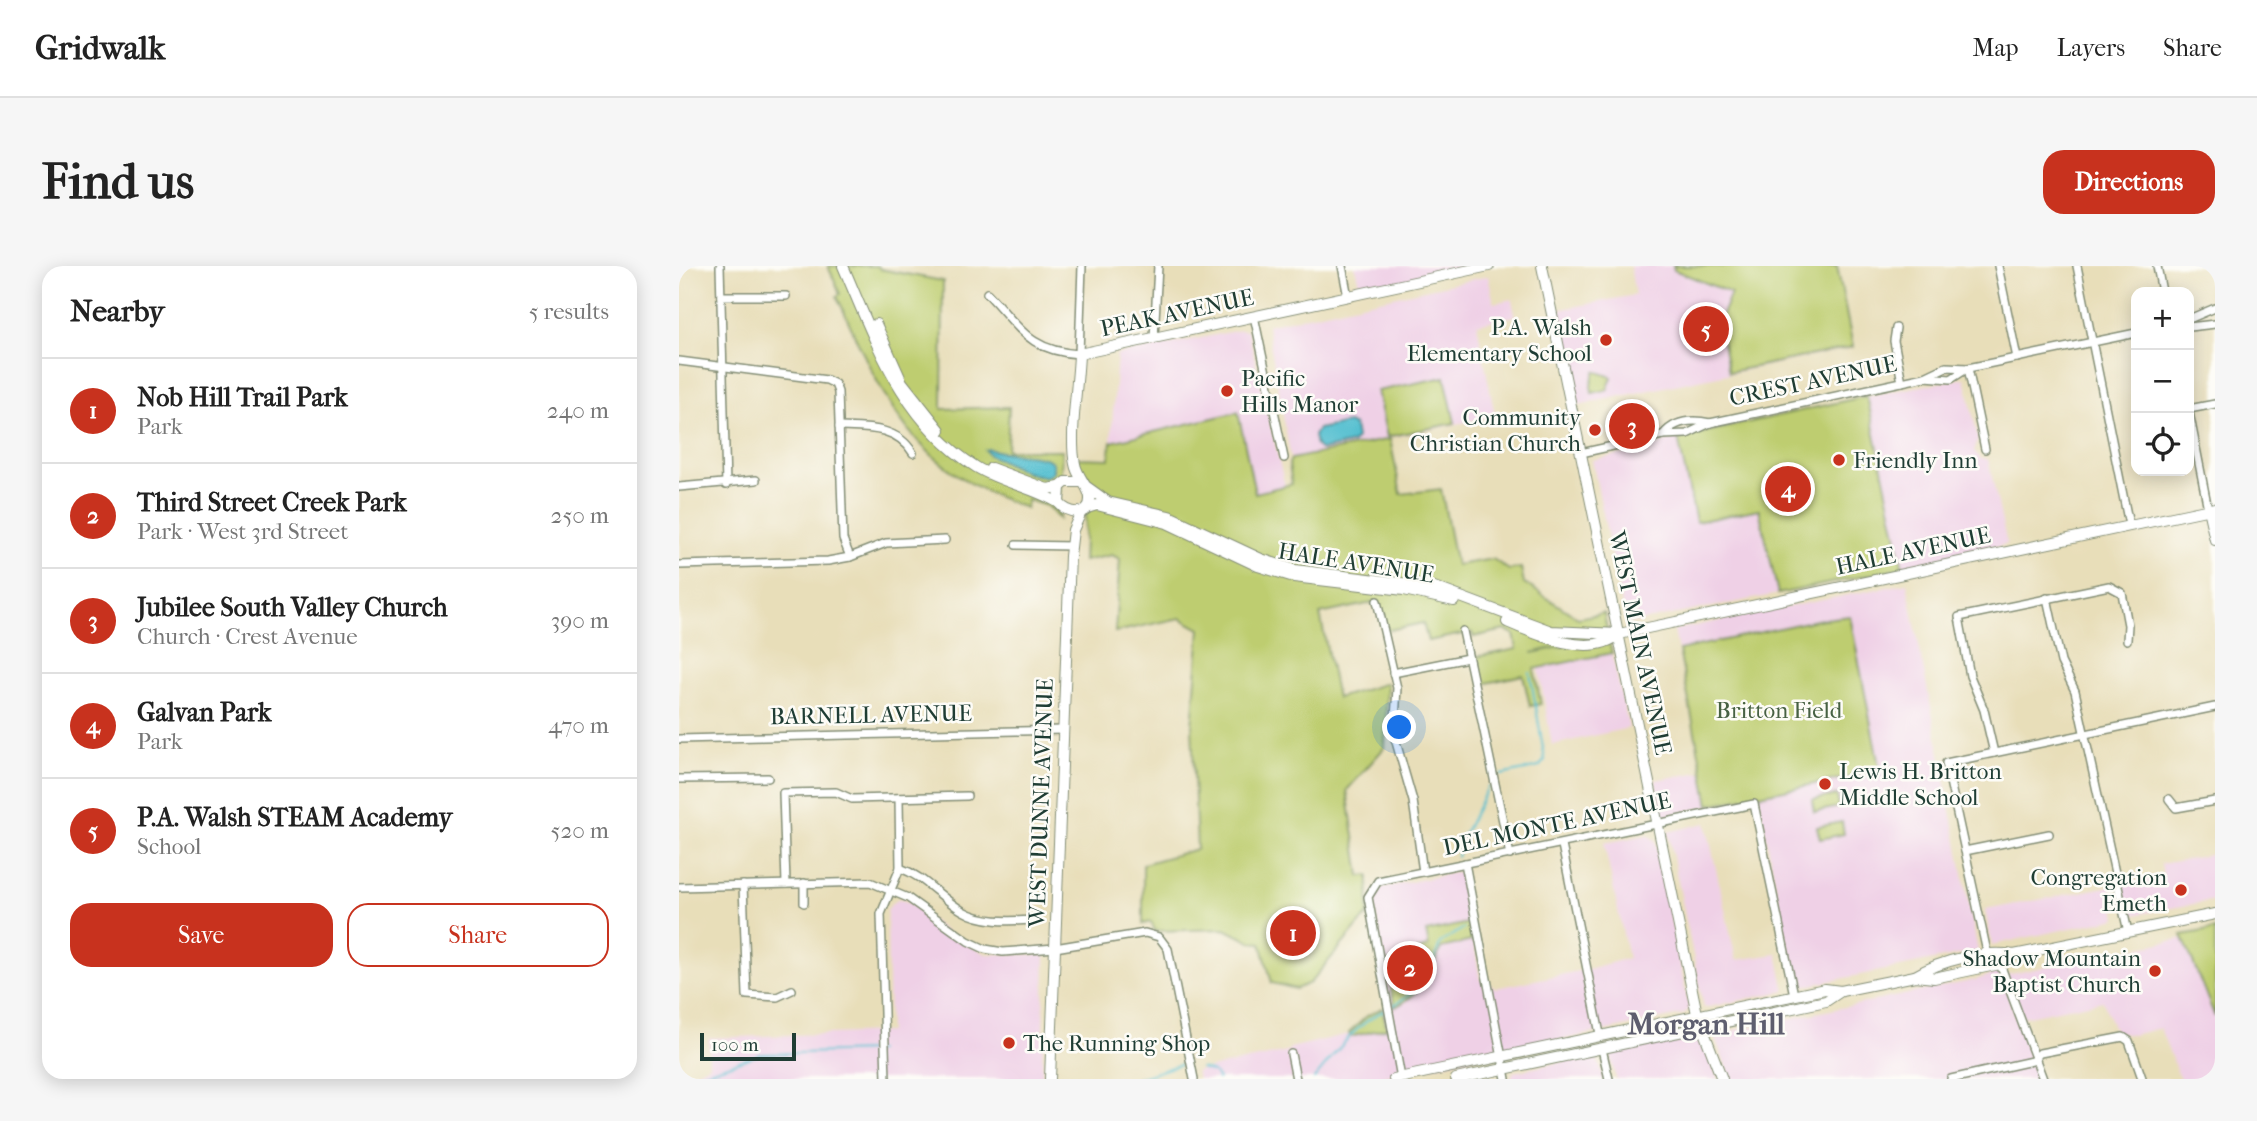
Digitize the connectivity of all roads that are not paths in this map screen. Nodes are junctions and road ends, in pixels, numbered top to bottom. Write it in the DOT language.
graph roads {
  1 [pos="720,266"];
  2 [pos="843,266"];
  3 [pos="850,266"];
  4 [pos="1082,266"];
  5 [pos="1158,266"];
  6 [pos="1342,266"];
  7 [pos="1489,266"];
  8 [pos="1542,266"];
  9 [pos="1998,266"];
  10 [pos="2077,266"];
  11 [pos="2157,266"];
  12 [pos="2161,287"];
  13 [pos="987,293"];
  14 [pos="721,296"];
  15 [pos="786,296"];
  16 [pos="1348,297"];
  17 [pos="2215,308"];
  18 [pos="1254,316"];
  19 [pos="2194,317"];
  20 [pos="2215,324"];
  21 [pos="2194,326"];
  22 [pos="1896,328"];
  23 [pos="2131,334"];
  24 [pos="1154,338"];
  25 [pos="2092,342"];
  26 [pos="1079,354"];
  27 [pos="2017,358"];
  28 [pos="679,360"];
  29 [pos="723,368"];
  30 [pos="1968,368"];
  31 [pos="1925,377"];
  32 [pos="1902,382"];
  33 [pos="2215,404"];
  34 [pos="2194,410"];
  35 [pos="2189,413"];
  36 [pos="1710,423"];
  37 [pos="839,427"];
  38 [pos="1663,435"];
  39 [pos="1985,449"];
  40 [pos="913,453"];
  41 [pos="1581,453"];
  42 [pos="1284,458"];
  43 [pos="1074,462"];
  44 [pos="756,480"];
  45 [pos="1083,484"];
  46 [pos="726,485"];
  47 [pos="1063,485"];
  48 [pos="679,487"];
  49 [pos="1061,507"];
  50 [pos="2212,509"];
  51 [pos="1084,510"];
  52 [pos="2129,525"];
  53 [pos="1073,530"];
  54 [pos="945,540"];
  55 [pos="2215,540"];
  56 [pos="1016,545"];
  57 [pos="1072,546"];
  58 [pos="850,557"];
  59 [pos="679,565"];
  60 [pos="2047,598"];
  61 [pos="1377,601"];
  62 [pos="1463,631"];
  63 [pos="1619,634"];
  64 [pos="2127,640"];
  65 [pos="1468,659"];
  66 [pos="1393,673"];
  67 [pos="2215,707"];
  68 [pos="1063,730"];
  69 [pos="2084,734"];
  70 [pos="679,739"];
  71 [pos="1994,753"];
  72 [pos="768,778"];
  73 [pos="679,779"];
  74 [pos="967,796"];
  75 [pos="899,798"];
  76 [pos="2169,799"];
  77 [pos="2215,801"];
  78 [pos="1658,822"];
  79 [pos="2049,834"];
  80 [pos="1562,845"];
  81 [pos="1965,851"];
  82 [pos="1510,855"];
  83 [pos="1465,863"];
  84 [pos="900,869"];
  85 [pos="1423,872"];
  86 [pos="804,883"];
  87 [pos="786,884"];
  88 [pos="743,885"];
  89 [pos="679,887"];
  90 [pos="891,890"];
  91 [pos="804,903"];
  92 [pos="2215,914"];
  93 [pos="1033,920"];
  94 [pos="2128,932"];
  95 [pos="1055,948"];
  96 [pos="1987,955"];
  97 [pos="2014,955"];
  98 [pos="1995,965"];
  99 [pos="1915,976"];
  100 [pos="792,990"];
  101 [pos="1841,991"];
  102 [pos="1794,995"];
  103 [pos="1697,1014"];
  104 [pos="1702,1028"];
  105 [pos="1600,1034"];
  106 [pos="1602,1049"];
  107 [pos="1291,1054"];
  108 [pos="1502,1056"];
  109 [pos="2036,1058"];
  110 [pos="1505,1074"];
  111 [pos="1398,1078"];
  112 [pos="2143,1078"];
  113 [pos="886,1079"];
  114 [pos="1050,1079"];
  115 [pos="1194,1079"];
  116 [pos="1296,1079"];
  117 [pos="1456,1079"];
  118 [pos="1609,1079"];
  119 [pos="1722,1079"];
  120 [pos="1951,1079"];
  121 [pos="2043,1079"];
  1 -- 14 [label="street"];
  2 -- 49 [label="main road"];
  3 -- 47 [label="main road"];
  4 -- 26 [label="street"];
  5 -- 24 [label="street"];
  6 -- 16 [label="street"];
  7 -- 16 [label="main road, PEAK AVENUE"];
  8 -- 41 [label="main road, WEST MAIN AVENUE"];
  9 -- 27 [label="street"];
  10 -- 25 [label="street"];
  11 -- 12 [label="street"];
  13 -- 26 [label="street"];
  14 -- 15 [label="street"];
  14 -- 29 [label="street"];
  16 -- 18 [label="main road, PEAK AVENUE"];
  17 -- 19 [label="street"];
  18 -- 24 [label="main road, PEAK AVENUE"];
  18 -- 42 [label="street"];
  20 -- 21 [label="street"];
  22 -- 32 [label="street"];
  23 -- 25 [label="street, CREST AVENUE"];
  24 -- 26 [label="main road, PEAK AVENUE"];
  25 -- 27 [label="street, CREST AVENUE"];
  25 -- 52 [label="street"];
  26 -- 43 [label="main road"];
  27 -- 30 [label="street, CREST AVENUE"];
  28 -- 29 [label="street"];
  29 -- 37 [label="street"];
  29 -- 46 [label="street"];
  30 -- 31 [label="street, CREST AVENUE"];
  30 -- 31 [label="street, CREST AVENUE"];
  30 -- 39 [label="street"];
  31 -- 32 [label="street, CREST AVENUE"];
  32 -- 36 [label="street, CREST AVENUE"];
  33 -- 34 [label="street"];
  35 -- 50 [label="street"];
  36 -- 38 [label="street, CREST AVENUE"];
  36 -- 38 [label="street, CREST AVENUE"];
  37 -- 40 [label="street"];
  37 -- 58 [label="street"];
  38 -- 41 [label="street, CREST AVENUE"];
  41 -- 63 [label="main road, WEST MAIN AVENUE"];
  43 -- 45 [label="main road"];
  43 -- 47 [label="main road"];
  44 -- 46 [label="street"];
  45 -- 47 [label="main road"];
  45 -- 51 [label="main road"];
  45 -- 63 [label="main road, HALE AVENUE"];
  46 -- 48 [label="street"];
  47 -- 49 [label="main road"];
  49 -- 51 [label="main road"];
  49 -- 53 [label="main road, WEST DUNNE AVENUE"];
  50 -- 52 [label="main road, HALE AVENUE"];
  50 -- 55 [label="main road"];
  51 -- 53 [label="main road, WEST DUNNE AVENUE"];
  51 -- 63 [label="main road, HALE AVENUE"];
  52 -- 63 [label="main road, HALE AVENUE"];
  53 -- 57 [label="main road, WEST DUNNE AVENUE"];
  54 -- 58 [label="street"];
  56 -- 57 [label="street"];
  57 -- 68 [label="main road, WEST DUNNE AVENUE"];
  58 -- 59 [label="street"];
  60 -- 64 [label="street"];
  60 -- 69 [label="street"];
  60 -- 71 [label="street"];
  61 -- 66 [label="street"];
  62 -- 65 [label="street"];
  63 -- 78 [label="main road, WEST MAIN AVENUE"];
  65 -- 66 [label="street"];
  65 -- 82 [label="street"];
  66 -- 85 [label="street"];
  67 -- 69 [label="street"];
  68 -- 70 [label="street, BARNELL AVENUE"];
  68 -- 95 [label="main road, WEST DUNNE AVENUE"];
  69 -- 71 [label="street"];
  69 -- 94 [label="street"];
  71 -- 81 [label="street"];
  72 -- 73 [label="street"];
  74 -- 75 [label="street"];
  75 -- 84 [label="street"];
  75 -- 87 [label="street"];
  76 -- 77 [label="street"];
  78 -- 80 [label="street, DEL MONTE AVENUE"];
  78 -- 102 [label="street, DEL MONTE AVENUE"];
  78 -- 103 [label="main road, WEST MAIN AVENUE"];
  79 -- 81 [label="street"];
  80 -- 82 [label="street, DEL MONTE AVENUE"];
  80 -- 105 [label="street"];
  81 -- 96 [label="street"];
  82 -- 83 [label="street, DEL MONTE AVENUE"];
  83 -- 85 [label="street, DEL MONTE AVENUE"];
  83 -- 108 [label="street"];
  84 -- 90 [label="street"];
  84 -- 93 [label="street"];
  85 -- 111 [label="street, DEL MONTE AVENUE"];
  86 -- 87 [label="street"];
  86 -- 90 [label="street"];
  86 -- 91 [label="street"];
  87 -- 88 [label="street"];
  88 -- 89 [label="street"];
  88 -- 100 [label="street"];
  90 -- 95 [label="street"];
  90 -- 113 [label="street"];
  92 -- 94 [label="main road"];
  94 -- 97 [label="main road"];
  95 -- 114 [label="main road, WEST DUNNE AVENUE"];
  95 -- 115 [label="street"];
  96 -- 97 [label="main road"];
  96 -- 98 [label="street"];
  96 -- 99 [label="main road"];
  97 -- 98 [label="main road"];
  98 -- 99 [label="main road"];
  98 -- 109 [label="street"];
  99 -- 101 [label="main road"];
  101 -- 102 [label="main road"];
  101 -- 104 [label="main road"];
  102 -- 103 [label="main road"];
  103 -- 104 [label="main road, WEST MAIN AVENUE"];
  103 -- 105 [label="main road"];
  104 -- 106 [label="main road"];
  104 -- 119 [label="main road, WEST MAIN AVENUE"];
  105 -- 108 [label="main road"];
  106 -- 110 [label="main road"];
  106 -- 118 [label="street"];
  107 -- 116 [label="street"];
  108 -- 110 [label="street"];
  108 -- 111 [label="main road"];
  109 -- 112 [label="street"];
  109 -- 120 [label="street"];
  109 -- 121 [label="street"];
  110 -- 117 [label="main road"];
}
